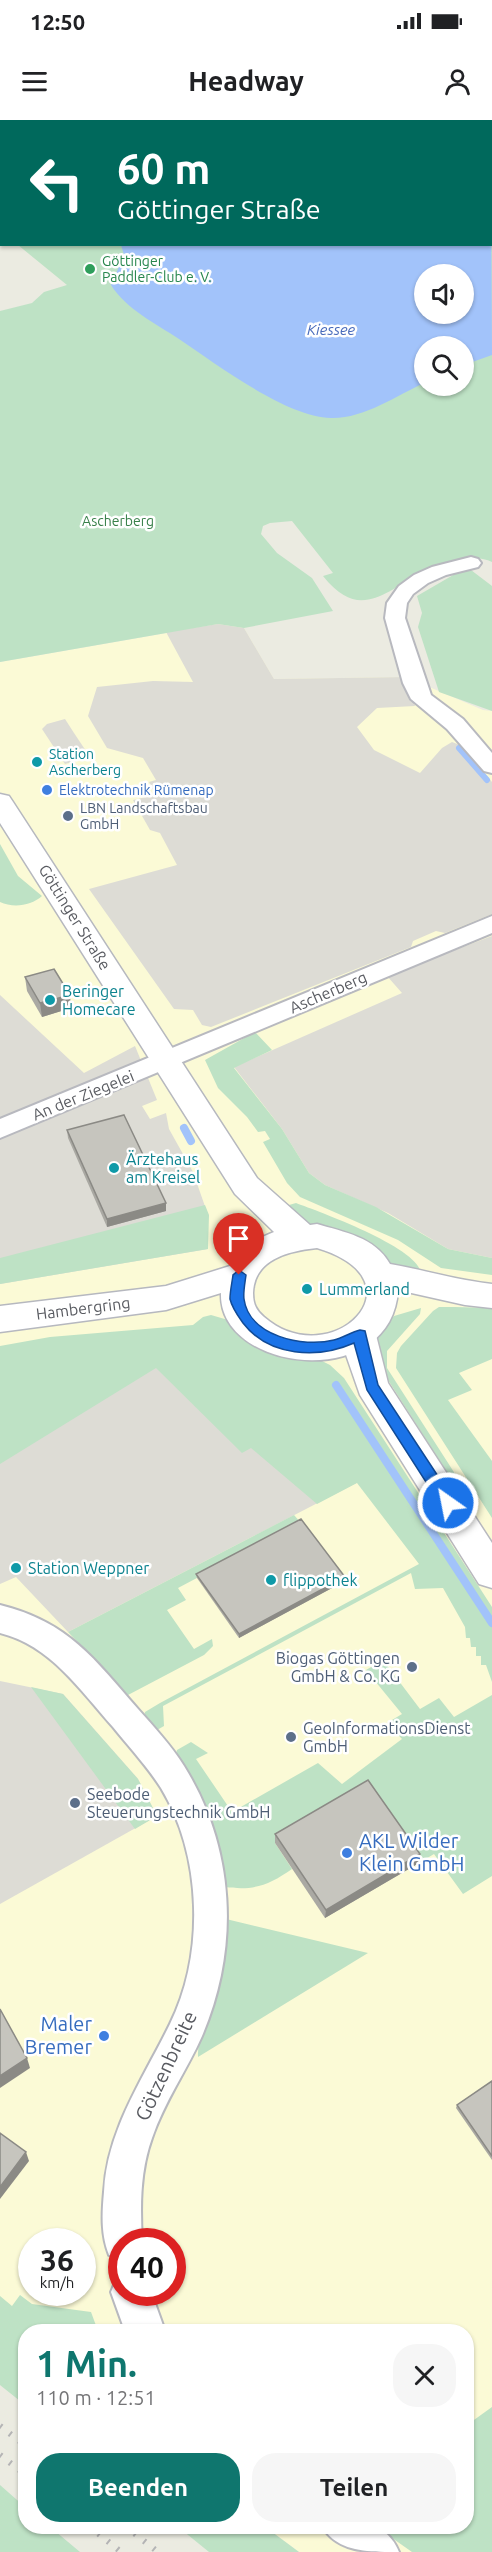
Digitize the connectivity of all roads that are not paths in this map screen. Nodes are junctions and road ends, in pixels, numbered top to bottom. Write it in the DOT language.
graph roads {
  1 [pos="471,563"];
  2 [pos="492,766"];
  3 [pos="0,802"];
  4 [pos="492,924"];
  5 [pos="165,1062"];
  6 [pos="0,1129"];
  7 [pos="246,1186"];
  8 [pos="303,1236"];
  9 [pos="263,1248"];
  10 [pos="239,1275"];
  11 [pos="381,1275"];
  12 [pos="479,1294"];
  13 [pos="166,1298"];
  14 [pos="382,1307"];
  15 [pos="240,1309"];
  16 [pos="0,1319"];
  17 [pos="360,1335"];
  18 [pos="320,1348"];
  19 [pos="372,1386"];
  20 [pos="492,1573"];
  21 [pos="0,1619"];
  22 [pos="122,2228"];
  23 [pos="136,2306"];
  24 [pos="142,2324"];
  25 [pos="354,2534"];
  26 [pos="378,2552"];
  1 -- 2 [label="street"];
  3 -- 5 [label="main road, Göttinger Straße"];
  4 -- 5 [label="street, Ascherberg"];
  5 -- 6 [label="street, An der Ziegelei"];
  5 -- 7 [label="main road, Göttinger Straße"];
  7 -- 8 [label="main road, Göttinger Straße"];
  7 -- 9 [label="main road, Göttinger Straße"];
  8 -- 9 [label="main road"];
  8 -- 11 [label="main road"];
  9 -- 10 [label="main road"];
  10 -- 13 [label="main road, Hambergring"];
  10 -- 15 [label="main road"];
  11 -- 12 [label="main road"];
  11 -- 14 [label="main road"];
  12 -- 14 [label="main road"];
  13 -- 15 [label="main road, Hambergring"];
  13 -- 16 [label="main road, Hambergring"];
  14 -- 17 [label="main road"];
  15 -- 18 [label="main road"];
  17 -- 18 [label="main road"];
  17 -- 19 [label="main road"];
  18 -- 19 [label="main road"];
  19 -- 20 [label="main road"];
  21 -- 22 [label="street, Götzenbreite"];
  23 -- 24 [label="street"];
  25 -- 26 [label="street"];
}
